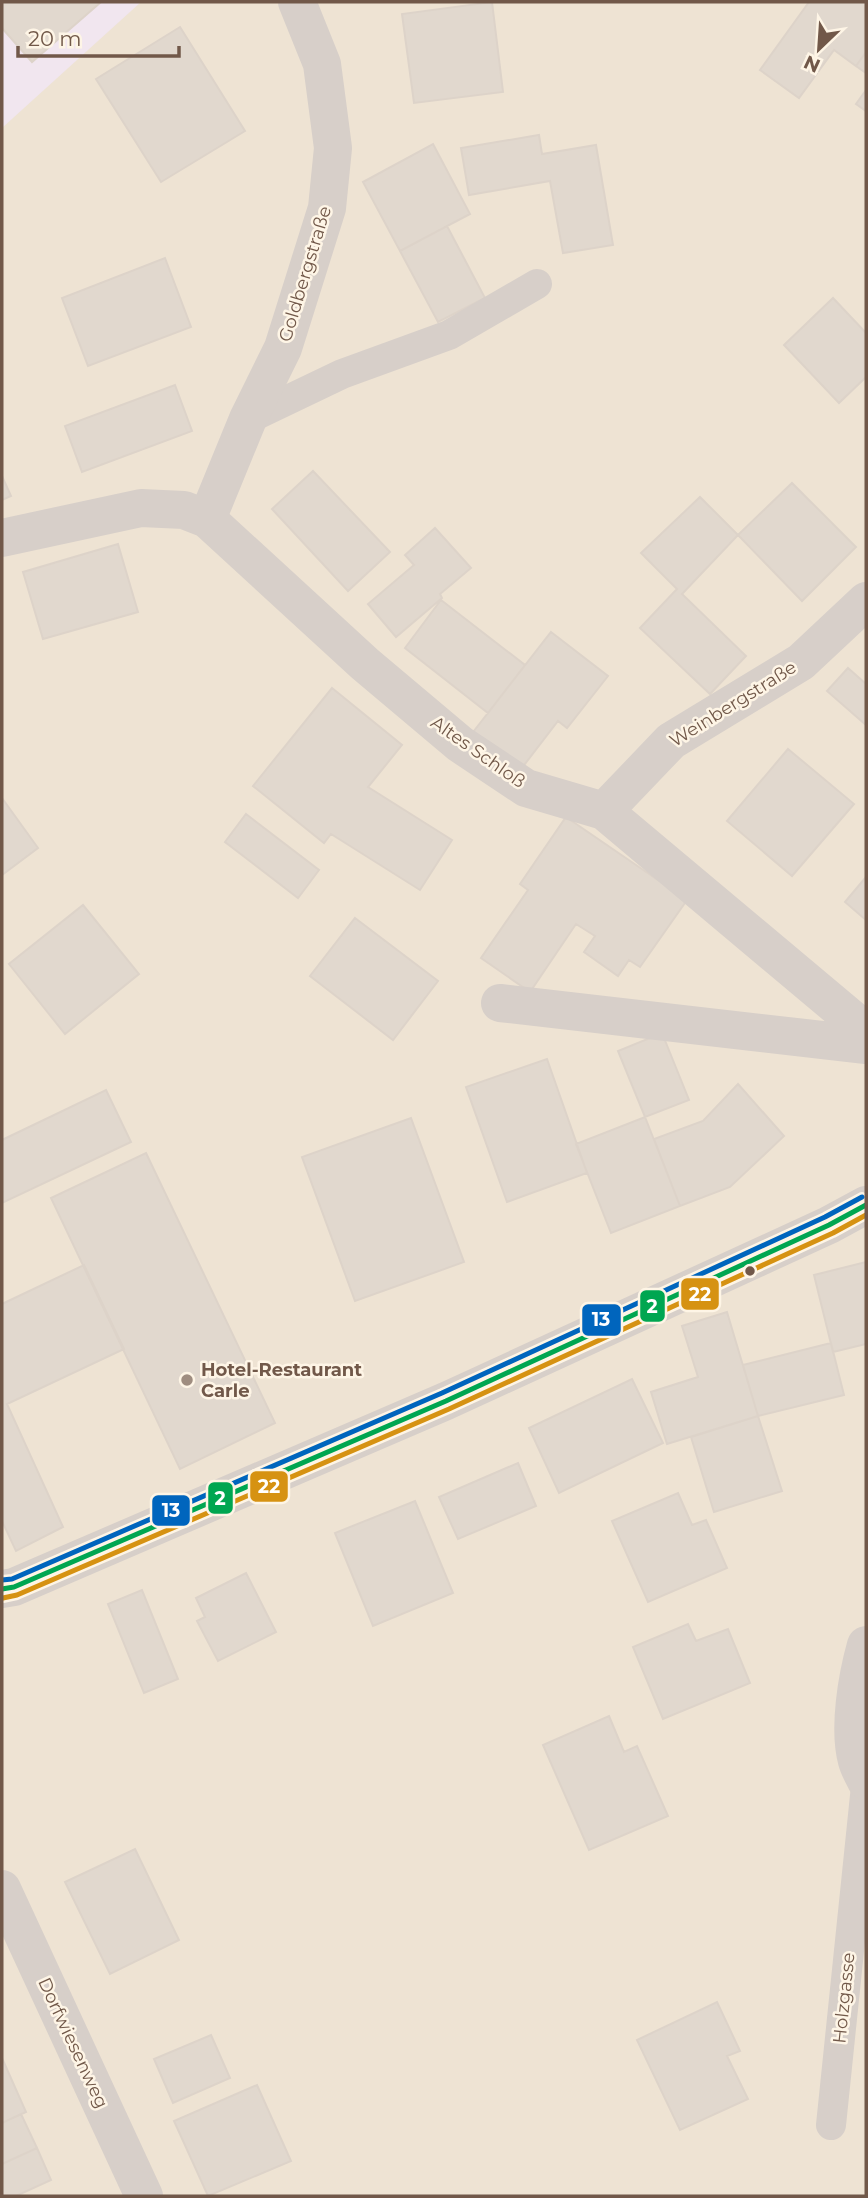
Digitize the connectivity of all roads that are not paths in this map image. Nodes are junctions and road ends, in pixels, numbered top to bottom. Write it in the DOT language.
graph roads {
  1 [pos="297,2"];
  2 [pos="537,284"];
  3 [pos="248,419"];
  4 [pos="207,519"];
  5 [pos="2,538"];
  6 [pos="866,601"];
  7 [pos="604,811"];
  8 [pos="500,1003"];
  9 [pos="866,1031"];
  10 [pos="866,1045"];
  11 [pos="866,1205"];
  12 [pos="2,1589"];
  13 [pos="866,1645"];
  14 [pos="863,1776"];
  15 [pos="2,1889"];
  16 [pos="831,2125"];
  17 [pos="144,2196"];
  1 -- 3 [label="street, Goldbergstraße"];
  2 -- 3 [label="lane"];
  3 -- 4 [label="street, Goldbergstraße"];
  4 -- 5 [label="street"];
  4 -- 7 [label="street, Altes Schloß"];
  6 -- 7 [label="street, Weinbergstraße"];
  7 -- 9 [label="street, Altes Schloß"];
  8 -- 10 [label="street"];
  11 -- 12 [label="street"];
  13 -- 14 [label="street, Holzgasse"];
  14 -- 16 [label="lane, Holzgasse"];
  15 -- 17 [label="street, Dorfwiesenweg"];
}
